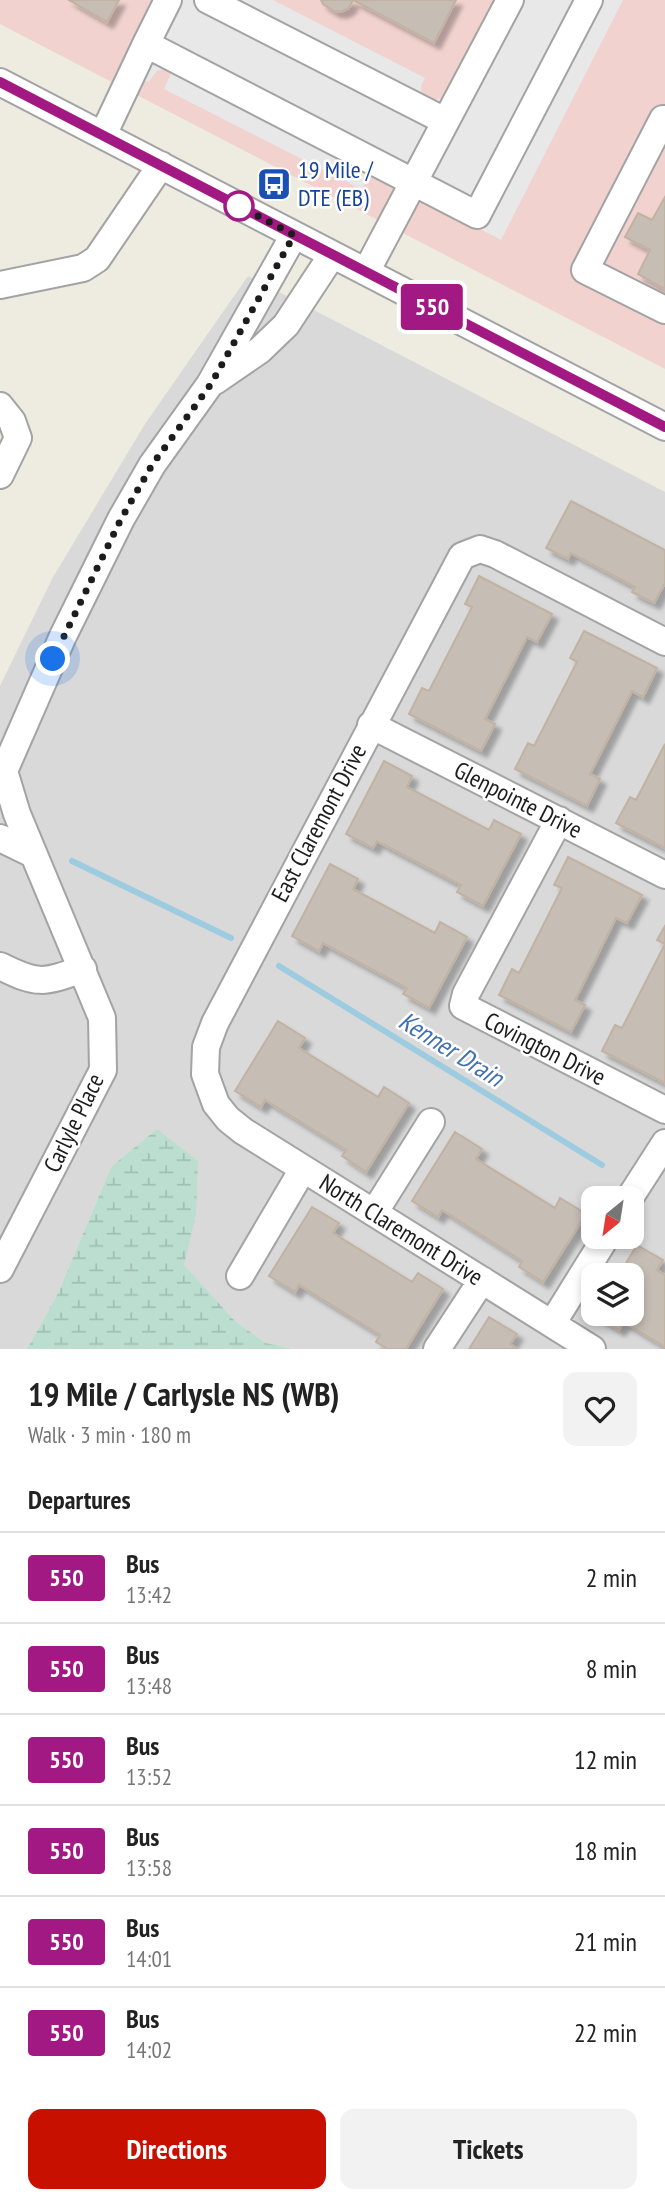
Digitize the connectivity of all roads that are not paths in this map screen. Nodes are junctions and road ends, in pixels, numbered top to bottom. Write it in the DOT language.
graph roads {
  1 [pos="168,0"];
  2 [pos="208,0"];
  3 [pos="510,0"];
  4 [pos="589,0"];
  5 [pos="146,44"];
  6 [pos="0,82"];
  7 [pos="664,118"];
  8 [pos="445,121"];
  9 [pos="103,135"];
  10 [pos="161,165"];
  11 [pos="412,183"];
  12 [pos="294,235"];
  13 [pos="332,255"];
  14 [pos="366,272"];
  15 [pos="0,285"];
  16 [pos="665,310"];
  17 [pos="211,384"];
  18 [pos="0,406"];
  19 [pos="665,428"];
  20 [pos="0,475"];
  21 [pos="665,642"];
  22 [pos="371,725"];
  23 [pos="2,773"];
  24 [pos="559,820"];
  25 [pos="0,838"];
  26 [pos="33,853"];
  27 [pos="665,875"];
  28 [pos="0,966"];
  29 [pos="83,969"];
  30 [pos="216,1104"];
  31 [pos="665,1111"];
  32 [pos="431,1122"];
  33 [pos="665,1143"];
  34 [pos="303,1169"];
  35 [pos="637,1186"];
  36 [pos="374,1213"];
  37 [pos="598,1250"];
  38 [pos="0,1269"];
  39 [pos="240,1276"];
  40 [pos="482,1280"];
  41 [pos="552,1324"];
  42 [pos="437,1349"];
  43 [pos="592,1349"];
  1 -- 5 [label="street"];
  2 -- 8 [label="street"];
  3 -- 8 [label="street"];
  4 -- 11 [label="street"];
  5 -- 9 [label="street"];
  5 -- 11 [label="street"];
  6 -- 9 [label="street"];
  7 -- 16 [label="street"];
  8 -- 11 [label="street"];
  9 -- 10 [label="street"];
  10 -- 12 [label="street"];
  10 -- 15 [label="street"];
  11 -- 14 [label="street"];
  12 -- 13 [label="street"];
  12 -- 17 [label="street, Carlyle Place"];
  13 -- 14 [label="street"];
  13 -- 17 [label="street, Carlyle Place"];
  14 -- 19 [label="street"];
  17 -- 23 [label="street, Carlyle Place"];
  18 -- 20 [label="street"];
  21 -- 22 [label="street, East Claremont Drive"];
  22 -- 24 [label="street, Glenpointe Drive"];
  22 -- 30 [label="street, East Claremont Drive"];
  23 -- 26 [label="street, Carlyle Place"];
  24 -- 27 [label="street, Glenpointe Drive"];
  24 -- 31 [label="street, Covington Drive"];
  25 -- 26 [label="street"];
  26 -- 29 [label="street, Carlyle Place"];
  28 -- 29 [label="street"];
  29 -- 38 [label="street, Carlyle Place"];
  30 -- 34 [label="street, North Claremont Drive"];
  32 -- 36 [label="street"];
  33 -- 35 [label="street"];
  34 -- 36 [label="street, North Claremont Drive"];
  34 -- 39 [label="street"];
  36 -- 40 [label="street, North Claremont Drive"];
  37 -- 41 [label="street"];
  40 -- 41 [label="street, North Claremont Drive"];
  40 -- 42 [label="street"];
  41 -- 43 [label="street, North Claremont Drive"];
}
